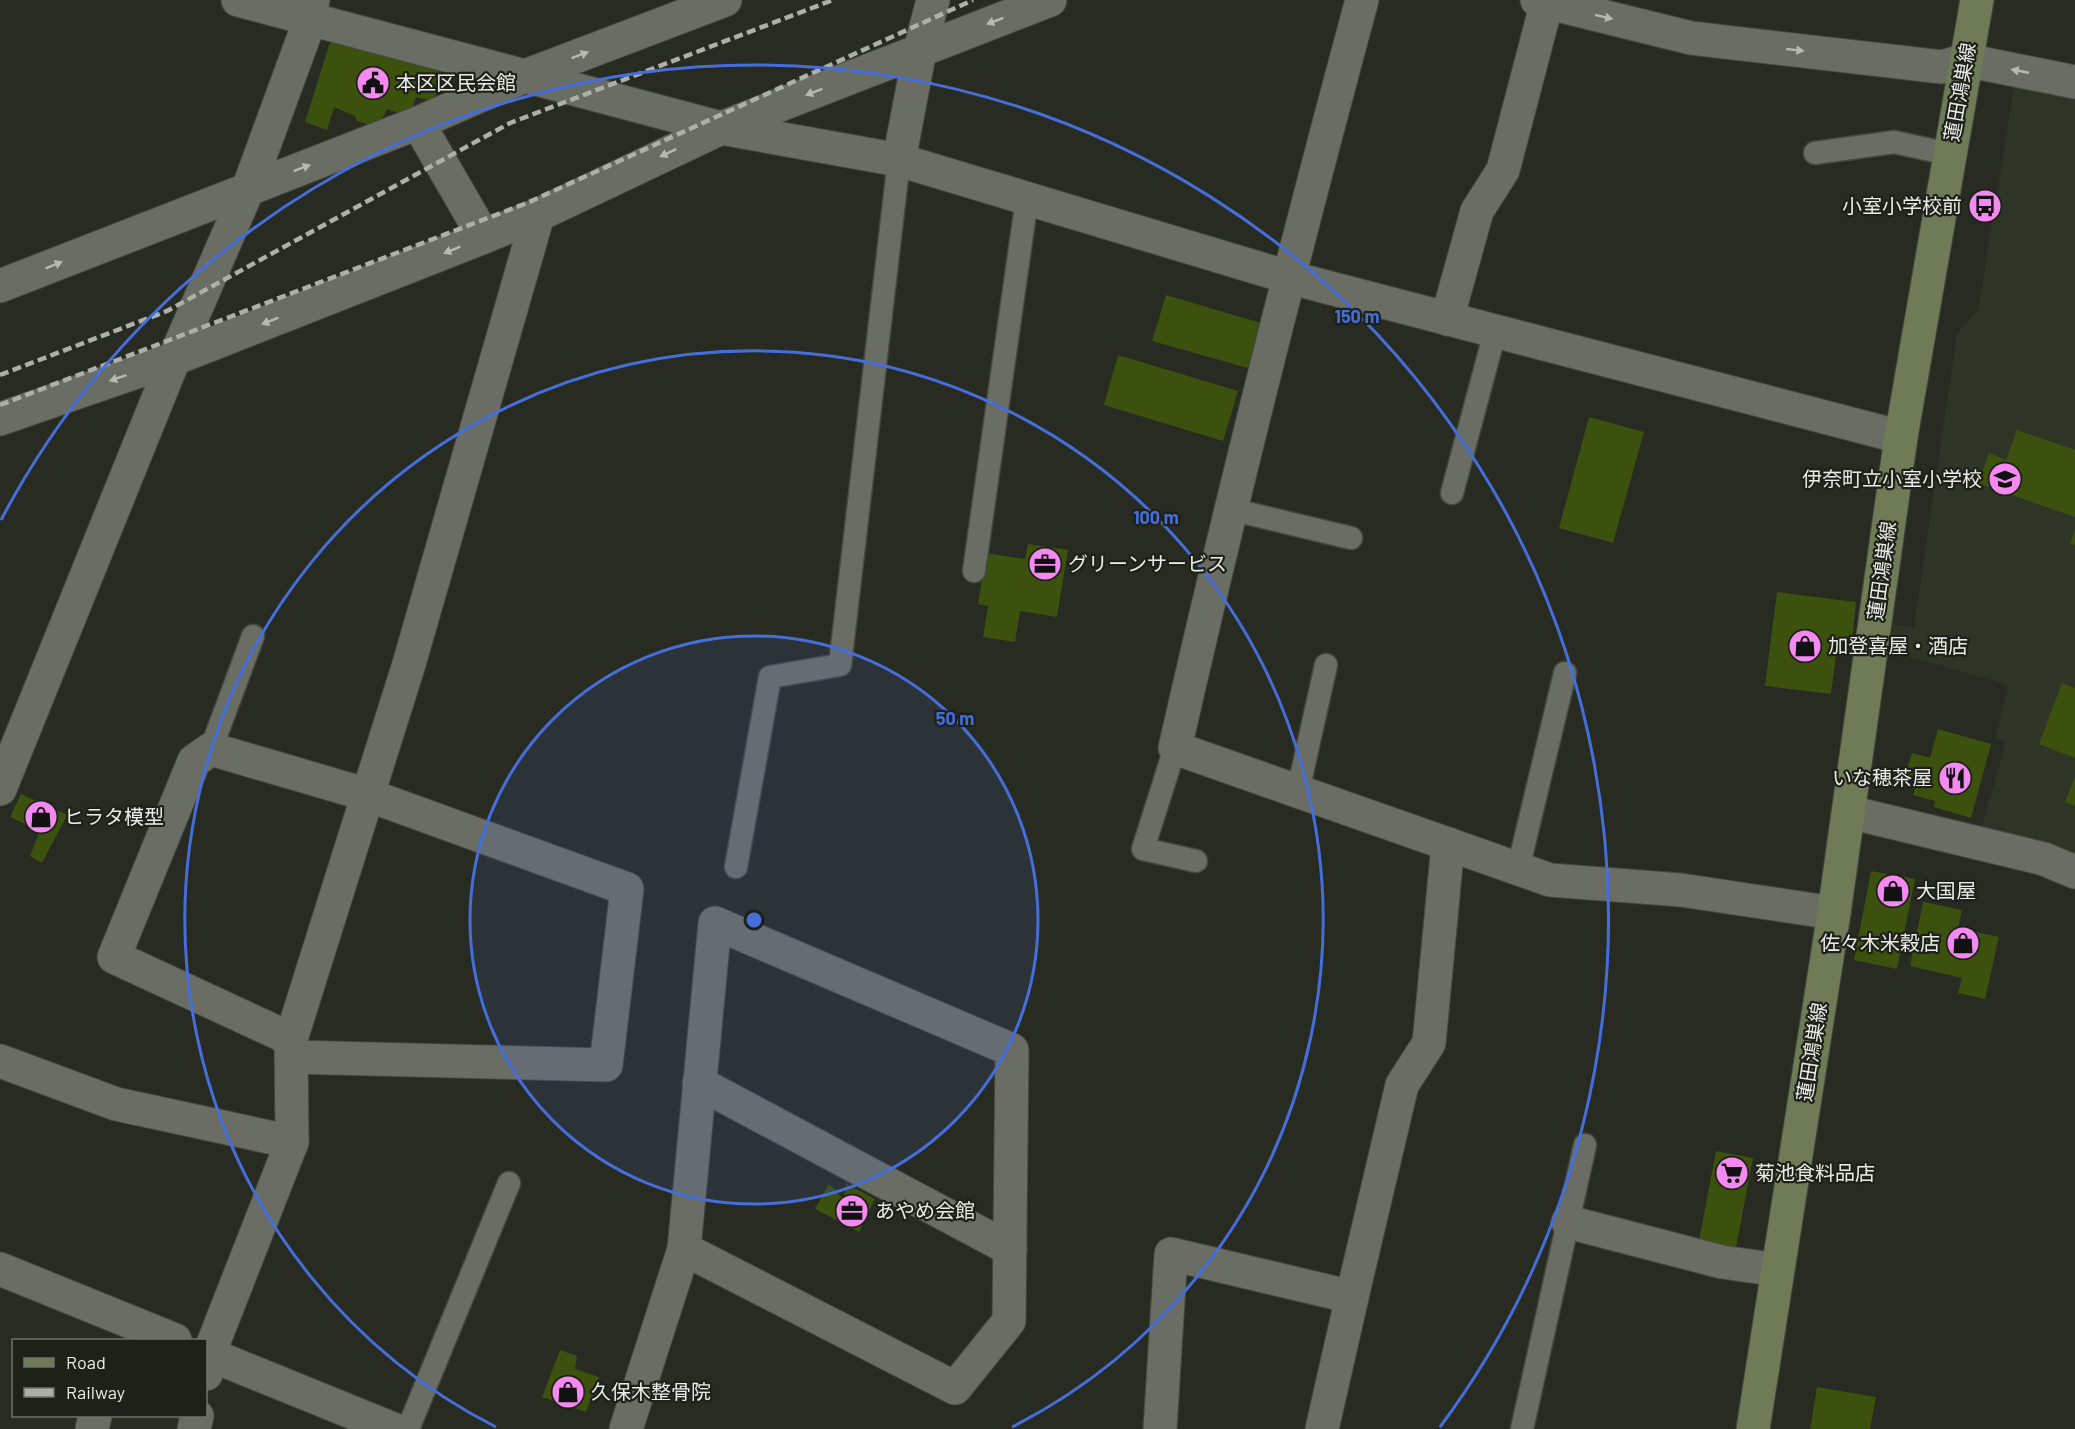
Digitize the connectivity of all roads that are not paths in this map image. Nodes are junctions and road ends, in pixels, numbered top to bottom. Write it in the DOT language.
graph roads {
  1 [pos="238,0"];
  2 [pos="724,0"];
  3 [pos="933,0"];
  4 [pos="1050,0"];
  5 [pos="1362,0"];
  6 [pos="1977,0"];
  7 [pos="1542,1"];
  8 [pos="312,10"];
  9 [pos="920,50"];
  10 [pos="1965,60"];
  11 [pos="525,76"];
  12 [pos="2075,82"];
  13 [pos="418,123"];
  14 [pos="721,128"];
  15 [pos="1815,153"];
  16 [pos="1949,154"];
  17 [pos="899,160"];
  18 [pos="248,189"];
  19 [pos="1027,199"];
  20 [pos="538,215"];
  21 [pos="484,237"];
  22 [pos="1288,278"];
  23 [pos="0,286"];
  24 [pos="1447,319"];
  25 [pos="1495,332"];
  26 [pos="174,359"];
  27 [pos="0,419"];
  28 [pos="1901,437"];
  29 [pos="1452,493"];
  30 [pos="1230,509"];
  31 [pos="1351,538"];
  32 [pos="974,571"];
  33 [pos="253,636"];
  34 [pos="1326,665"];
  35 [pos="1565,673"];
  36 [pos="1175,747"];
  37 [pos="212,749"];
  38 [pos="0,789"];
  39 [pos="1298,791"];
  40 [pos="368,795"];
  41 [pos="1849,812"];
  42 [pos="1448,844"];
  43 [pos="1196,861"];
  44 [pos="736,867"];
  45 [pos="1518,869"];
  46 [pos="2075,872"];
  47 [pos="1834,913"];
  48 [pos="291,1048"];
  49 [pos="0,1061"];
  50 [pos="699,1083"];
  51 [pos="292,1142"];
  52 [pos="1585,1145"];
  53 [pos="509,1183"];
  54 [pos="1568,1222"];
  55 [pos="684,1249"];
  56 [pos="1010,1249"];
  57 [pos="0,1269"];
  58 [pos="1778,1270"];
  59 [pos="1352,1297"];
  60 [pos="114,1329"];
  61 [pos="165,1339"];
  62 [pos="207,1360"];
  63 [pos="393,1429"];
  64 [pos="408,1429"];
  65 [pos="626,1429"];
  66 [pos="1160,1429"];
  67 [pos="1322,1429"];
  68 [pos="1522,1429"];
  69 [pos="1753,1429"];
  1 -- 8 [label="street"];
  11 -- 2 [label="street, one-way"];
  3 -- 9 [label="street"];
  4 -- 9 [label="street, one-way"];
  5 -- 22 [label="street"];
  6 -- 10 [label="main road, 蓮田鴻巣線"];
  7 -- 10 [label="street, one-way"];
  7 -- 24 [label="street"];
  8 -- 11 [label="street"];
  8 -- 18 [label="street"];
  9 -- 14 [label="street, one-way"];
  9 -- 17 [label="street"];
  12 -- 10 [label="street, one-way"];
  10 -- 16 [label="main road, 蓮田鴻巣線"];
  11 -- 13 [label="street"];
  11 -- 14 [label="street"];
  18 -- 13 [label="street, one-way"];
  13 -- 21 [label="street"];
  14 -- 17 [label="street"];
  14 -- 20 [label="street, one-way"];
  15 -- 16 [label="lane"];
  16 -- 28 [label="main road, 蓮田鴻巣線"];
  17 -- 19 [label="street"];
  17 -- 44 [label="lane"];
  23 -- 18 [label="street, one-way"];
  18 -- 26 [label="street"];
  19 -- 22 [label="street"];
  19 -- 32 [label="lane"];
  20 -- 21 [label="street"];
  20 -- 40 [label="street"];
  21 -- 26 [label="street, one-way"];
  22 -- 24 [label="street"];
  22 -- 30 [label="street"];
  24 -- 25 [label="street"];
  25 -- 28 [label="street"];
  25 -- 29 [label="lane"];
  26 -- 27 [label="street, one-way"];
  26 -- 38 [label="street"];
  28 -- 41 [label="main road, 蓮田鴻巣線"];
  30 -- 31 [label="lane"];
  30 -- 36 [label="street"];
  33 -- 37 [label="lane"];
  34 -- 39 [label="lane"];
  35 -- 45 [label="lane"];
  36 -- 39 [label="street"];
  36 -- 43 [label="lane"];
  37 -- 40 [label="street"];
  37 -- 48 [label="street"];
  39 -- 42 [label="street"];
  40 -- 48 [label="street"];
  40 -- 48 [label="street"];
  41 -- 46 [label="street"];
  41 -- 47 [label="main road, 蓮田鴻巣線"];
  42 -- 45 [label="street"];
  42 -- 59 [label="street"];
  45 -- 47 [label="street"];
  47 -- 58 [label="main road, 蓮田鴻巣線"];
  48 -- 51 [label="street"];
  49 -- 51 [label="street"];
  50 -- 55 [label="street"];
  50 -- 56 [label="street"];
  50 -- 56 [label="street"];
  51 -- 62 [label="street"];
  52 -- 54 [label="lane"];
  53 -- 64 [label="lane"];
  54 -- 58 [label="street"];
  54 -- 68 [label="lane"];
  55 -- 56 [label="street"];
  55 -- 65 [label="street"];
  57 -- 60 [label="street"];
  58 -- 69 [label="main road, 蓮田鴻巣線"];
  59 -- 66 [label="street"];
  59 -- 67 [label="street"];
  60 -- 61 [label="street"];
  62 -- 63 [label="street"];
}
